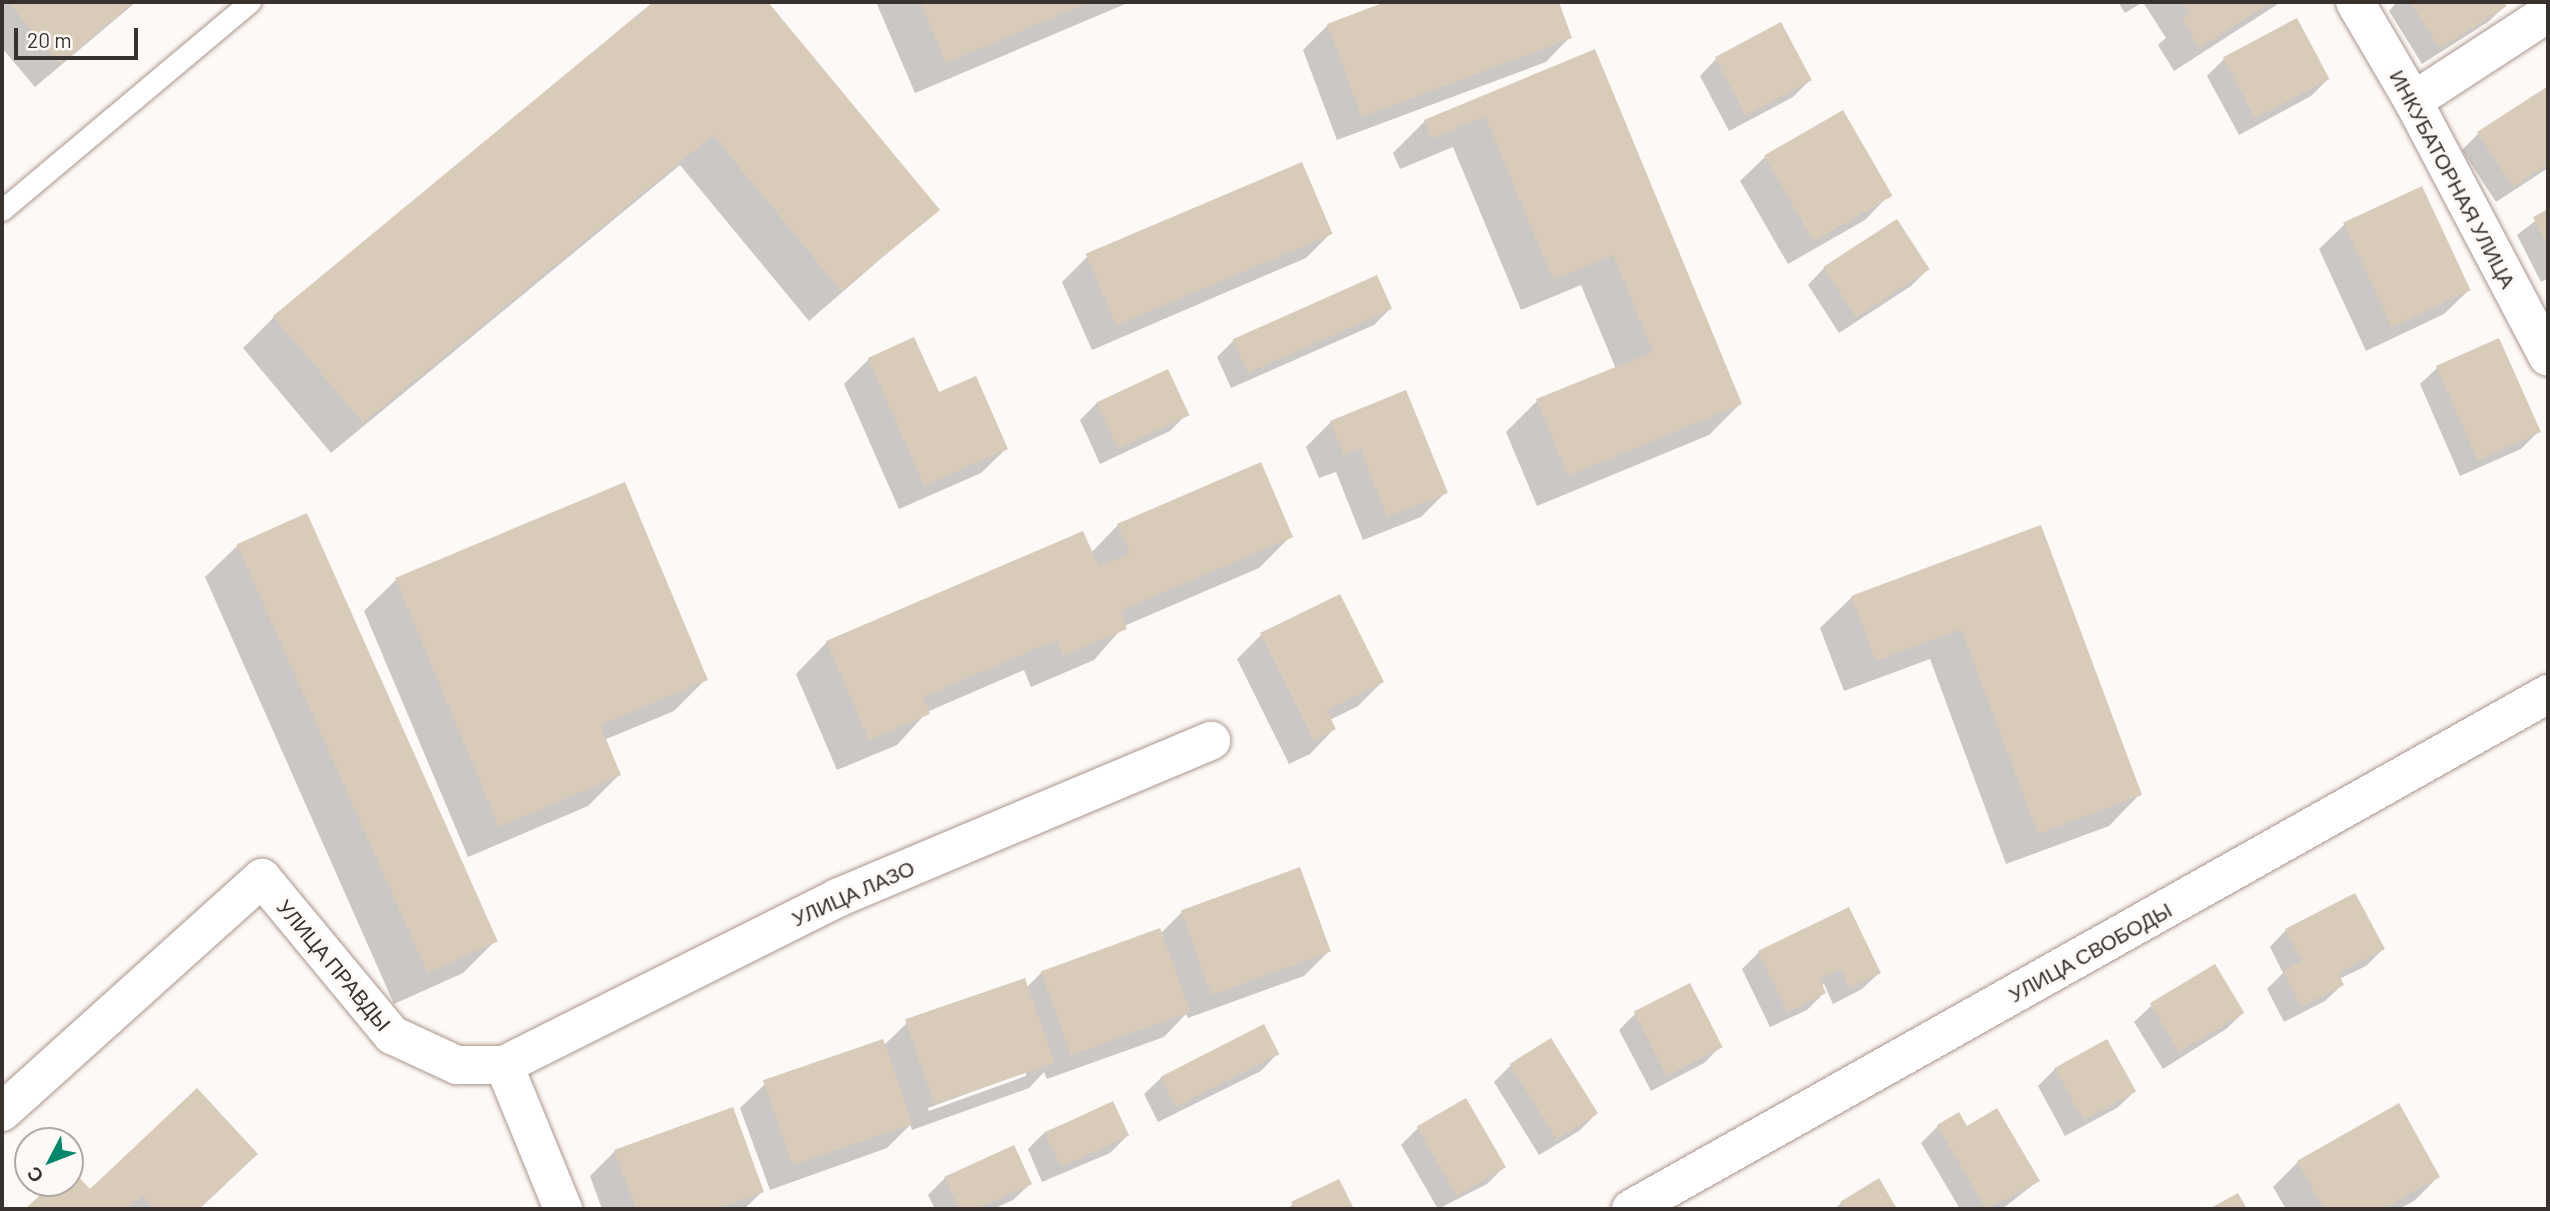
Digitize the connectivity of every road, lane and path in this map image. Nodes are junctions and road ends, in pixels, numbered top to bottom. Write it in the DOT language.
graph roads {
  1 [pos="250,2"];
  2 [pos="2355,2"];
  3 [pos="2548,13"];
  4 [pos="2413,101"];
  5 [pos="2,210"];
  6 [pos="2548,357"];
  7 [pos="2548,694"];
  8 [pos="1211,741"];
  9 [pos="504,1065"];
  10 [pos="2,1112"];
  11 [pos="563,1209"];
  12 [pos="1631,1209"];
  1 -- 5 [label="lane"];
  2 -- 4 [label="street, ИНКУБАТОРНАЯ УЛИЦА"];
  3 -- 4 [label="street"];
  4 -- 6 [label="street, ИНКУБАТОРНАЯ УЛИЦА"];
  7 -- 12 [label="street, УЛИЦА СВОБОДЫ"];
  8 -- 9 [label="street, УЛИЦА ЛАЗО"];
  9 -- 10 [label="street, УЛИЦА ПРАВДЫ"];
  9 -- 11 [label="street"];
}
